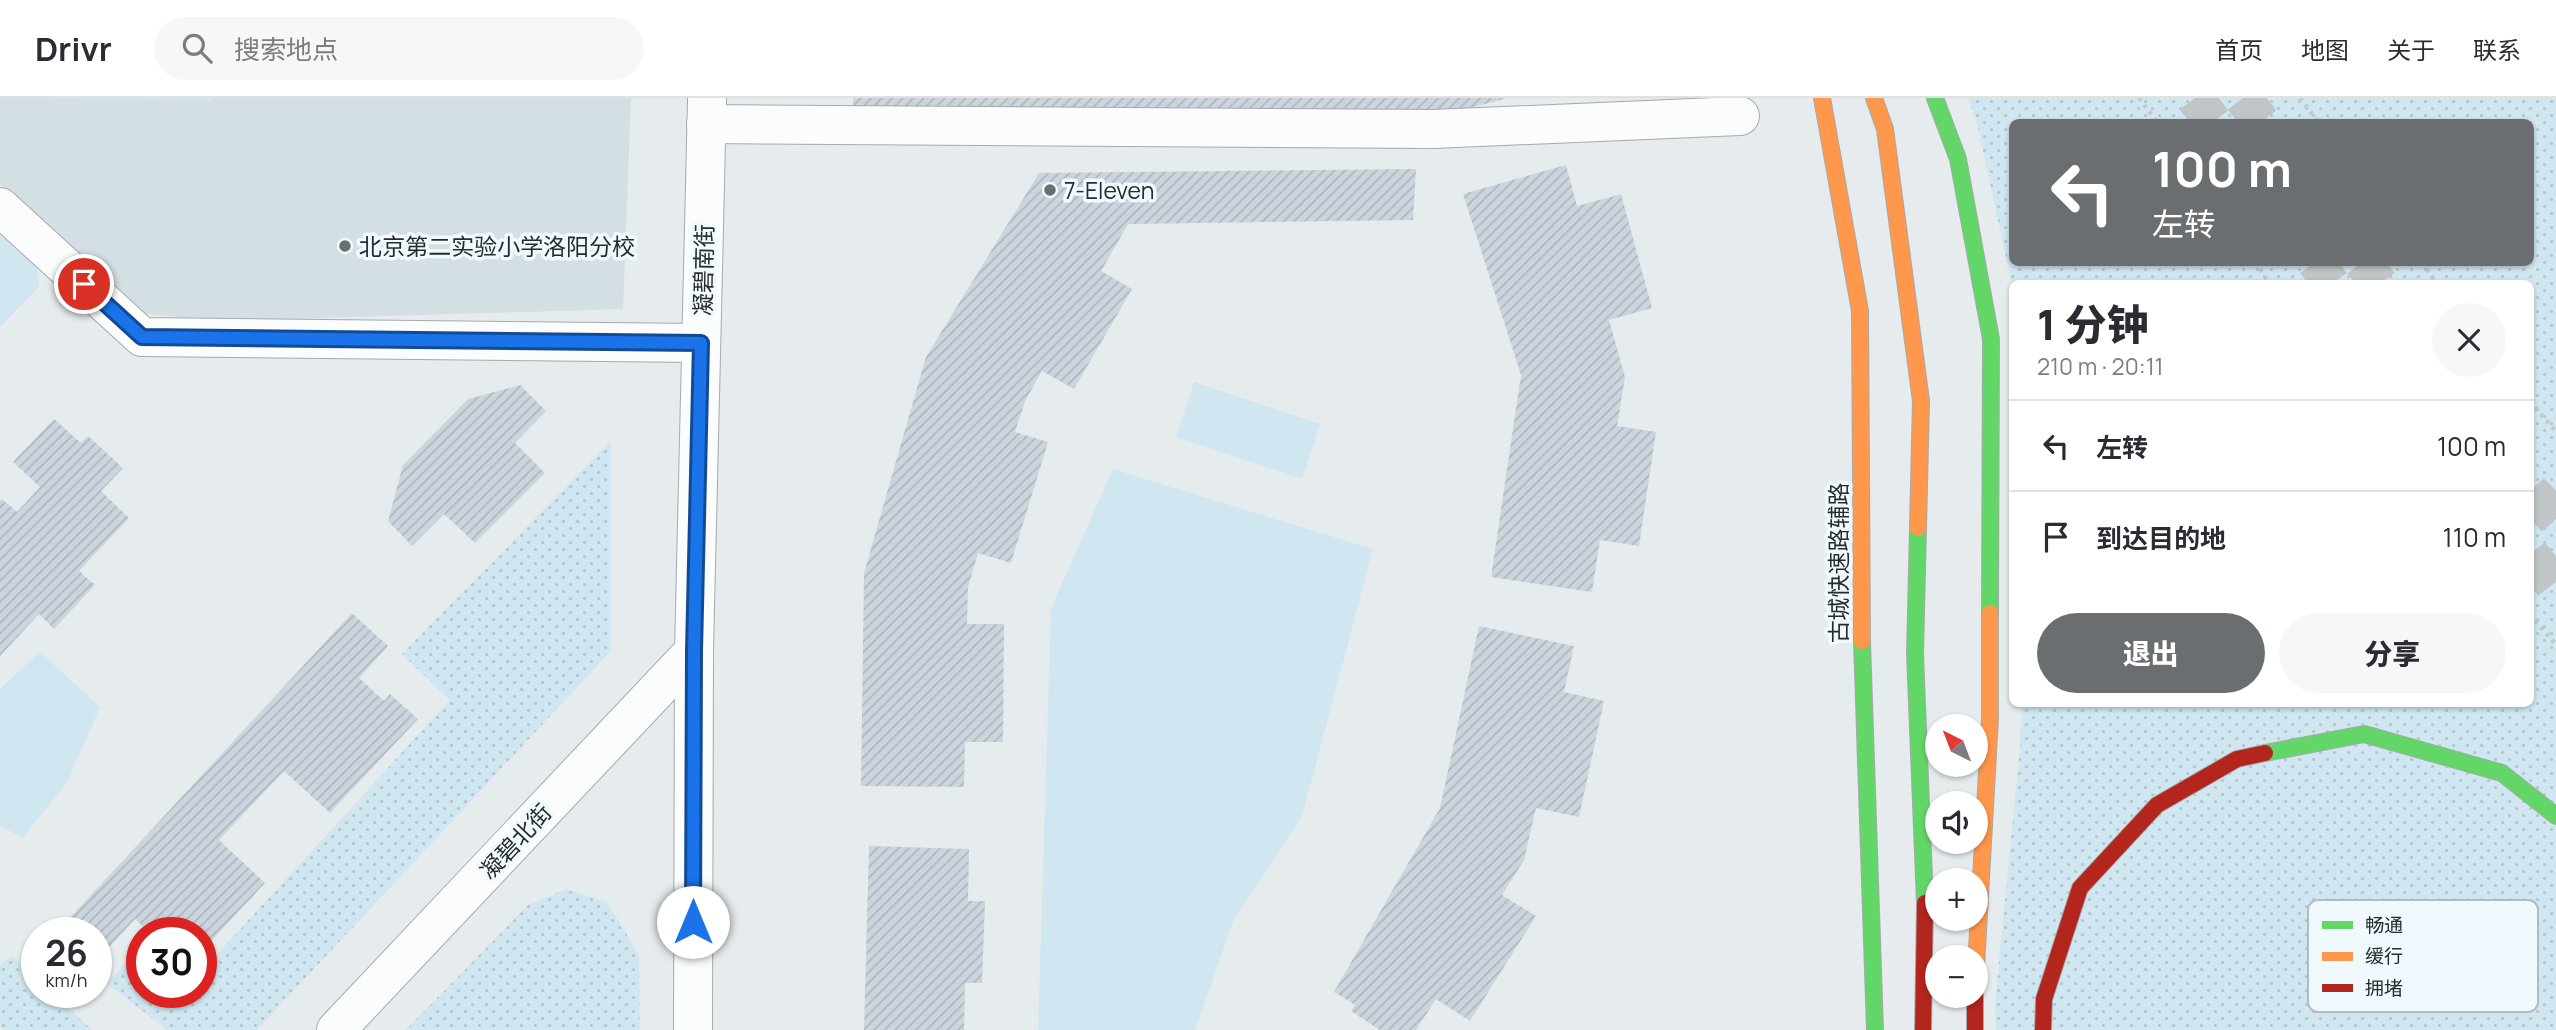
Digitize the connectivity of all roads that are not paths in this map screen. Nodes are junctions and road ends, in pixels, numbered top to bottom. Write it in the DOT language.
graph roads {
  1 [pos="1822,98"];
  2 [pos="1874,98"];
  3 [pos="1935,98"];
  4 [pos="707,111"];
  5 [pos="1740,116"];
  6 [pos="0,207"];
  7 [pos="701,343"];
  8 [pos="694,651"];
  9 [pos="2556,816"];
  10 [pos="1977,945"];
  11 [pos="1975,1008"];
  12 [pos="336,1030"];
  13 [pos="693,1030"];
  14 [pos="1875,1030"];
  15 [pos="1923,1030"];
  16 [pos="1975,1030"];
  17 [pos="2043,1030"];
  1 -- 14 [label="main road, 古城快速路辅路"];
  2 -- 15 [label="main road"];
  3 -- 10 [label="main road"];
  4 -- 5 [label="street"];
  4 -- 7 [label="street, 凝碧南街"];
  6 -- 7 [label="street"];
  7 -- 8 [label="street, 凝碧南街"];
  8 -- 12 [label="street, 凝碧北街"];
  8 -- 13 [label="street, 凝碧南街"];
  9 -- 17 [label="main road"];
  11 -- 16 [label="main road"];
}
